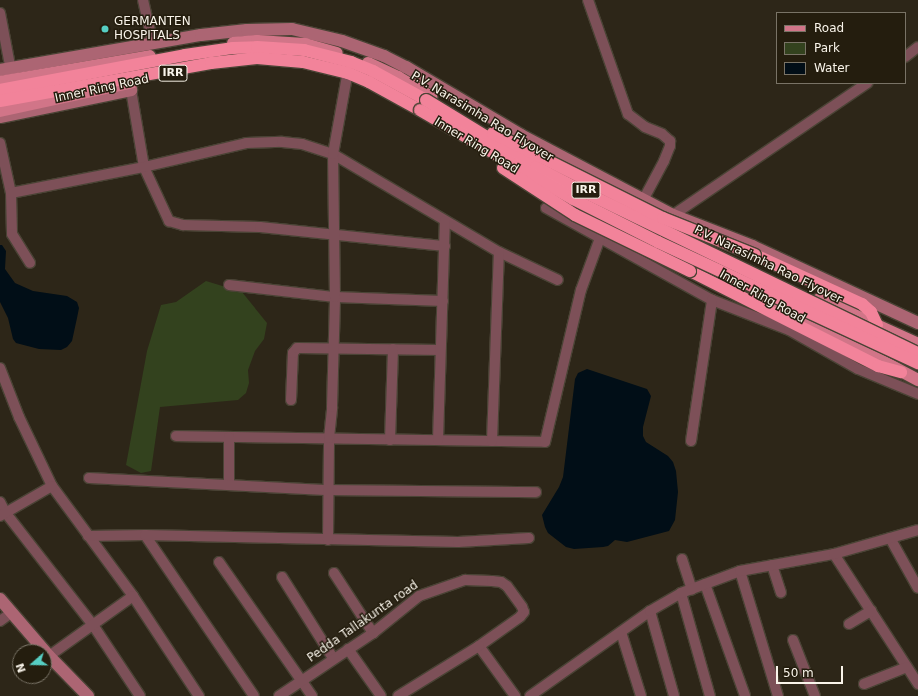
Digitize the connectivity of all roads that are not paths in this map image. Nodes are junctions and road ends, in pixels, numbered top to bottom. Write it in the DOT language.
graph roads {
  1 [pos="143,0"];
  2 [pos="588,0"];
  3 [pos="0,13"];
  4 [pos="918,47"];
  5 [pos="154,50"];
  6 [pos="906,56"];
  7 [pos="8,73"];
  8 [pos="347,76"];
  9 [pos="0,82"];
  10 [pos="866,84"];
  11 [pos="130,86"];
  12 [pos="0,90"];
  13 [pos="0,101"];
  14 [pos="424,104"];
  15 [pos="0,111"];
  16 [pos="0,117"];
  17 [pos="0,143"];
  18 [pos="333,154"];
  19 [pos="144,167"];
  20 [pos="11,193"];
  21 [pos="643,200"];
  22 [pos="546,208"];
  23 [pos="636,215"];
  24 [pos="673,215"];
  25 [pos="445,221"];
  26 [pos="667,229"];
  27 [pos="333,236"];
  28 [pos="600,238"];
  29 [pos="445,246"];
  30 [pos="499,252"];
  31 [pos="30,263"];
  32 [pos="558,280"];
  33 [pos="229,285"];
  34 [pos="335,297"];
  35 [pos="712,300"];
  36 [pos="443,301"];
  37 [pos="918,323"];
  38 [pos="877,325"];
  39 [pos="918,344"];
  40 [pos="393,349"];
  41 [pos="334,350"];
  42 [pos="440,350"];
  43 [pos="918,353"];
  44 [pos="918,363"];
  45 [pos="0,368"];
  46 [pos="901,372"];
  47 [pos="918,380"];
  48 [pos="918,394"];
  49 [pos="292,400"];
  50 [pos="176,436"];
  51 [pos="229,437"];
  52 [pos="329,438"];
  53 [pos="390,440"];
  54 [pos="438,440"];
  55 [pos="492,441"];
  56 [pos="691,441"];
  57 [pos="89,478"];
  58 [pos="229,484"];
  59 [pos="52,486"];
  60 [pos="330,490"];
  61 [pos="536,492"];
  62 [pos="0,502"];
  63 [pos="3,514"];
  64 [pos="918,530"];
  65 [pos="145,535"];
  66 [pos="88,536"];
  67 [pos="529,538"];
  68 [pos="890,538"];
  69 [pos="328,540"];
  70 [pos="834,554"];
  71 [pos="682,559"];
  72 [pos="219,562"];
  73 [pos="772,565"];
  74 [pos="740,571"];
  75 [pos="334,573"];
  76 [pos="282,576"];
  77 [pos="705,584"];
  78 [pos="918,588"];
  79 [pos="692,589"];
  80 [pos="681,593"];
  81 [pos="781,593"];
  82 [pos="133,596"];
  83 [pos="0,599"];
  84 [pos="650,611"];
  85 [pos="871,611"];
  86 [pos="11,613"];
  87 [pos="0,622"];
  88 [pos="849,624"];
  89 [pos="93,625"];
  90 [pos="621,632"];
  91 [pos="373,633"];
  92 [pos="793,640"];
  93 [pos="38,644"];
  94 [pos="479,646"];
  95 [pos="348,649"];
  96 [pos="52,654"];
  97 [pos="333,658"];
  98 [pos="52,659"];
  99 [pos="907,667"];
  100 [pos="301,680"];
  101 [pos="864,684"];
  102 [pos="918,684"];
  103 [pos="88,696"];
  104 [pos="140,696"];
  105 [pos="199,696"];
  106 [pos="254,696"];
  107 [pos="279,696"];
  108 [pos="312,696"];
  109 [pos="381,696"];
  110 [pos="398,696"];
  111 [pos="515,696"];
  112 [pos="530,696"];
  113 [pos="640,696"];
  114 [pos="674,696"];
  115 [pos="710,696"];
  116 [pos="745,696"];
  117 [pos="778,696"];
  118 [pos="815,696"];
  1 -- 5 [label="street"];
  2 -- 21 [label="street"];
  3 -- 7 [label="street"];
  4 -- 6 [label="street"];
  5 -- 7 [label="main road, Inner Ring Road / IRR"];
  5 -- 14 [label="main road, Inner Ring Road / IRR"];
  5 -- 21 [label="street"];
  7 -- 9 [label="main road, Inner Ring Road / IRR"];
  8 -- 11 [label="main road, Inner Ring Road / IRR"];
  8 -- 14 [label="main road, Inner Ring Road / IRR"];
  8 -- 18 [label="street"];
  10 -- 24 [label="street"];
  11 -- 15 [label="main road, Inner Ring Road / IRR"];
  11 -- 16 [label="street"];
  11 -- 19 [label="street"];
  12 -- 14 [label="highway, P.V. Narasimha Rao Flyover"];
  13 -- 14 [label="highway, P.V. Narasimha Rao Flyover"];
  14 -- 23 [label="main road, Inner Ring Road / IRR"];
  14 -- 38 [label="highway, bridge"];
  14 -- 43 [label="highway, P.V. Narasimha Rao Flyover, bridge"];
  14 -- 44 [label="highway, P.V. Narasimha Rao Flyover, bridge"];
  14 -- 46 [label="main road, Inner Ring Road / IRR"];
  14 -- 46 [label="highway, bridge"];
  17 -- 20 [label="street"];
  18 -- 19 [label="street"];
  18 -- 25 [label="street"];
  18 -- 27 [label="street"];
  19 -- 20 [label="street"];
  19 -- 27 [label="street"];
  20 -- 31 [label="street"];
  21 -- 23 [label="street"];
  21 -- 24 [label="street"];
  22 -- 28 [label="street"];
  23 -- 26 [label="main road, Inner Ring Road / IRR"];
  24 -- 26 [label="street"];
  24 -- 37 [label="street"];
  25 -- 29 [label="street"];
  25 -- 30 [label="street"];
  26 -- 38 [label="main road, Inner Ring Road / IRR"];
  27 -- 29 [label="street"];
  27 -- 34 [label="street"];
  28 -- 35 [label="street"];
  28 -- 55 [label="street"];
  29 -- 36 [label="street"];
  30 -- 32 [label="street"];
  30 -- 55 [label="street"];
  33 -- 34 [label="street"];
  34 -- 36 [label="street"];
  34 -- 41 [label="street"];
  35 -- 48 [label="street"];
  35 -- 56 [label="street"];
  36 -- 42 [label="street"];
  38 -- 39 [label="main road, Inner Ring Road / IRR"];
  40 -- 41 [label="street"];
  40 -- 42 [label="street"];
  40 -- 53 [label="street"];
  41 -- 49 [label="street"];
  41 -- 52 [label="street"];
  42 -- 54 [label="street"];
  45 -- 59 [label="street"];
  46 -- 47 [label="main road, Inner Ring Road / IRR"];
  50 -- 51 [label="street"];
  51 -- 52 [label="street"];
  51 -- 58 [label="street"];
  52 -- 53 [label="street"];
  52 -- 60 [label="street"];
  53 -- 54 [label="street"];
  54 -- 55 [label="street"];
  57 -- 58 [label="street"];
  58 -- 60 [label="street"];
  59 -- 63 [label="street"];
  59 -- 66 [label="street"];
  60 -- 61 [label="street"];
  60 -- 69 [label="street"];
  62 -- 63 [label="street"];
  63 -- 89 [label="street"];
  64 -- 68 [label="street"];
  65 -- 66 [label="street"];
  65 -- 69 [label="street"];
  65 -- 106 [label="street"];
  66 -- 82 [label="street"];
  67 -- 69 [label="street"];
  68 -- 70 [label="street"];
  68 -- 78 [label="street"];
  70 -- 73 [label="street"];
  70 -- 85 [label="street"];
  71 -- 79 [label="street"];
  72 -- 100 [label="street"];
  73 -- 74 [label="street"];
  73 -- 81 [label="street"];
  74 -- 77 [label="street"];
  74 -- 117 [label="street"];
  75 -- 91 [label="street"];
  76 -- 97 [label="street"];
  77 -- 79 [label="street"];
  77 -- 116 [label="street"];
  79 -- 80 [label="street"];
  80 -- 84 [label="street"];
  80 -- 115 [label="street"];
  82 -- 89 [label="street"];
  82 -- 105 [label="street"];
  83 -- 86 [label="street"];
  84 -- 90 [label="street"];
  84 -- 114 [label="street"];
  85 -- 88 [label="street"];
  85 -- 99 [label="street"];
  86 -- 87 [label="street"];
  86 -- 93 [label="street"];
  89 -- 96 [label="street"];
  89 -- 104 [label="street"];
  90 -- 112 [label="street"];
  90 -- 113 [label="street"];
  91 -- 94 [label="street, Pedda Tallakunta road"];
  91 -- 95 [label="street, Pedda Tallakunta road"];
  92 -- 118 [label="street"];
  94 -- 110 [label="street"];
  94 -- 111 [label="street"];
  95 -- 97 [label="street, Pedda Tallakunta road"];
  95 -- 109 [label="street"];
  97 -- 100 [label="street, Pedda Tallakunta road"];
  98 -- 103 [label="street"];
  99 -- 101 [label="street"];
  99 -- 102 [label="street"];
  100 -- 107 [label="street, Pedda Tallakunta road"];
  100 -- 108 [label="street"];
}
